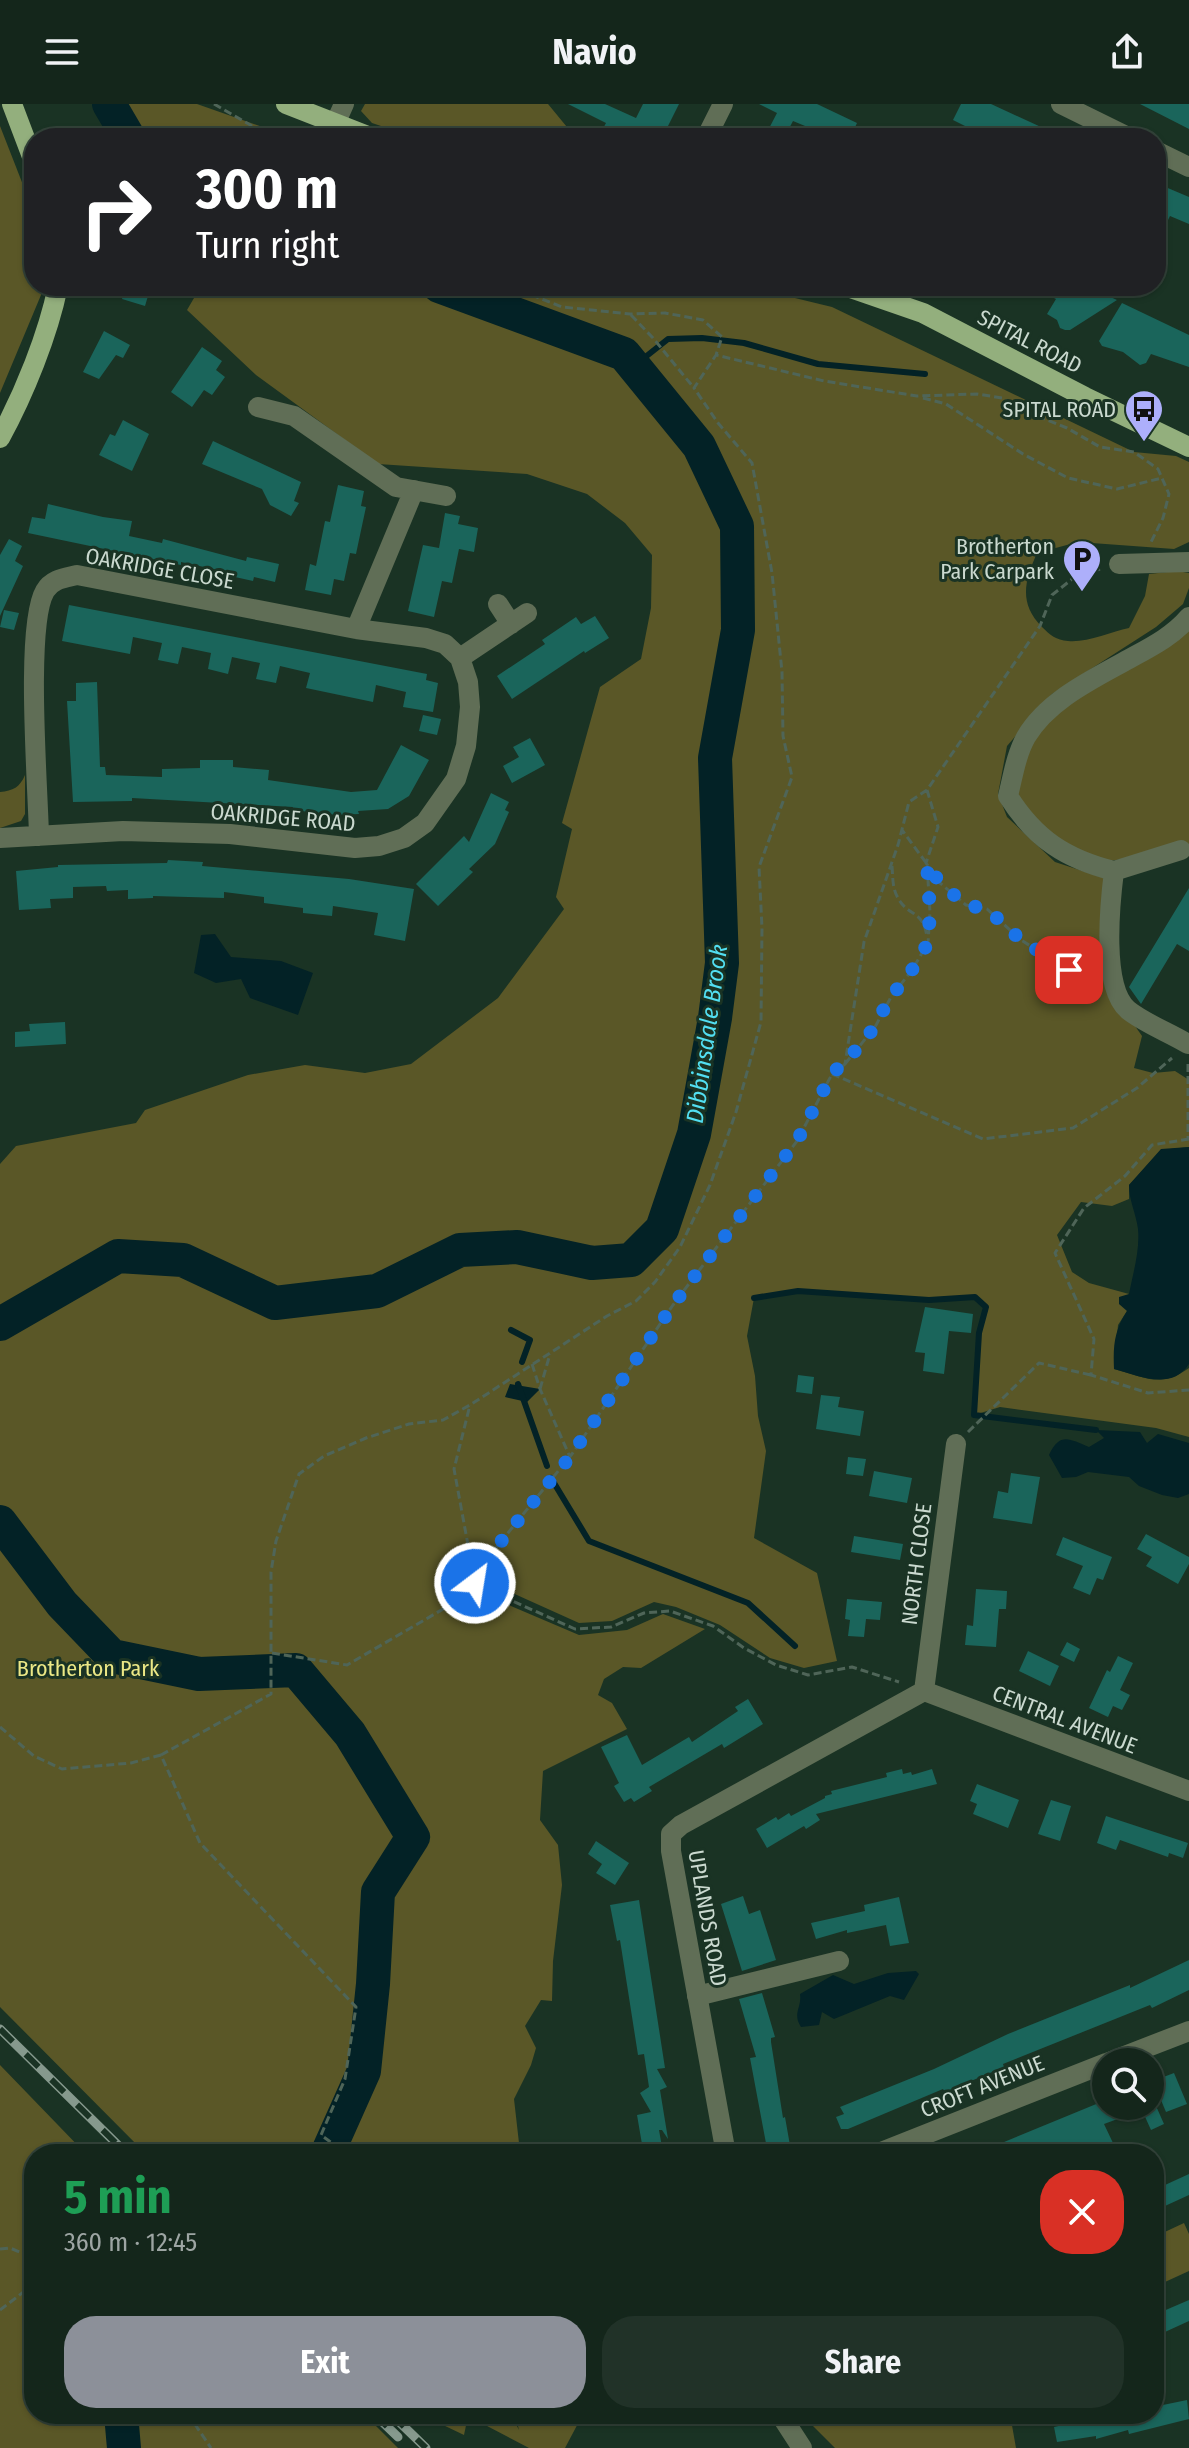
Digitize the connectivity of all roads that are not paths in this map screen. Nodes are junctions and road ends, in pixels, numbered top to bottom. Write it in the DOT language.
graph roads {
  1 [pos="12,104"];
  2 [pos="286,104"];
  3 [pos="344,104"];
  4 [pos="723,104"];
  5 [pos="1061,104"];
  6 [pos="335,124"];
  7 [pos="346,128"];
  8 [pos="711,128"];
  9 [pos="1110,128"];
  10 [pos="24,136"];
  11 [pos="1166,156"];
  12 [pos="1189,167"];
  13 [pos="55,296"];
  14 [pos="874,296"];
  15 [pos="258,407"];
  16 [pos="0,438"];
  17 [pos="1189,447"];
  18 [pos="414,490"];
  19 [pos="446,496"];
  20 [pos="1189,562"];
  21 [pos="1119,564"];
  22 [pos="498,604"];
  23 [pos="1189,617"];
  24 [pos="356,629"];
  25 [pos="460,658"];
  26 [pos="39,836"];
  27 [pos="0,838"];
  28 [pos="1181,850"];
  29 [pos="1114,871"];
  30 [pos="1188,1044"];
  31 [pos="956,1444"];
  32 [pos="924,1691"];
  33 [pos="1189,1791"];
  34 [pos="839,1961"];
  35 [pos="697,1996"];
  36 [pos="1189,2031"];
  37 [pos="1146,2048"];
  38 [pos="1092,2069"];
  39 [pos="724,2144"];
  40 [pos="901,2144"];
  41 [pos="786,2424"];
  42 [pos="802,2448"];
  1 -- 10 [label="main road"];
  2 -- 6 [label="main road"];
  3 -- 6 [label="street"];
  4 -- 8 [label="street"];
  5 -- 9 [label="street"];
  6 -- 7 [label="main road"];
  11 -- 12 [label="street"];
  13 -- 16 [label="main road"];
  14 -- 17 [label="main road, SPITAL ROAD"];
  15 -- 18 [label="street"];
  18 -- 19 [label="street"];
  18 -- 24 [label="street"];
  20 -- 21 [label="street"];
  22 -- 25 [label="street"];
  23 -- 29 [label="street"];
  24 -- 25 [label="street, OAKRIDGE CLOSE"];
  24 -- 26 [label="street, OAKRIDGE CLOSE"];
  25 -- 26 [label="street, OAKRIDGE ROAD"];
  26 -- 27 [label="street, OAKRIDGE ROAD"];
  28 -- 29 [label="street"];
  29 -- 30 [label="street"];
  31 -- 32 [label="street, NORTH CLOSE"];
  32 -- 33 [label="street, CENTRAL AVENUE"];
  32 -- 35 [label="street, UPLANDS ROAD"];
  34 -- 35 [label="street"];
  35 -- 39 [label="street, UPLANDS ROAD"];
  36 -- 37 [label="street, CROFT AVENUE"];
  38 -- 40 [label="street, CROFT AVENUE"];
  41 -- 42 [label="street"];
}
